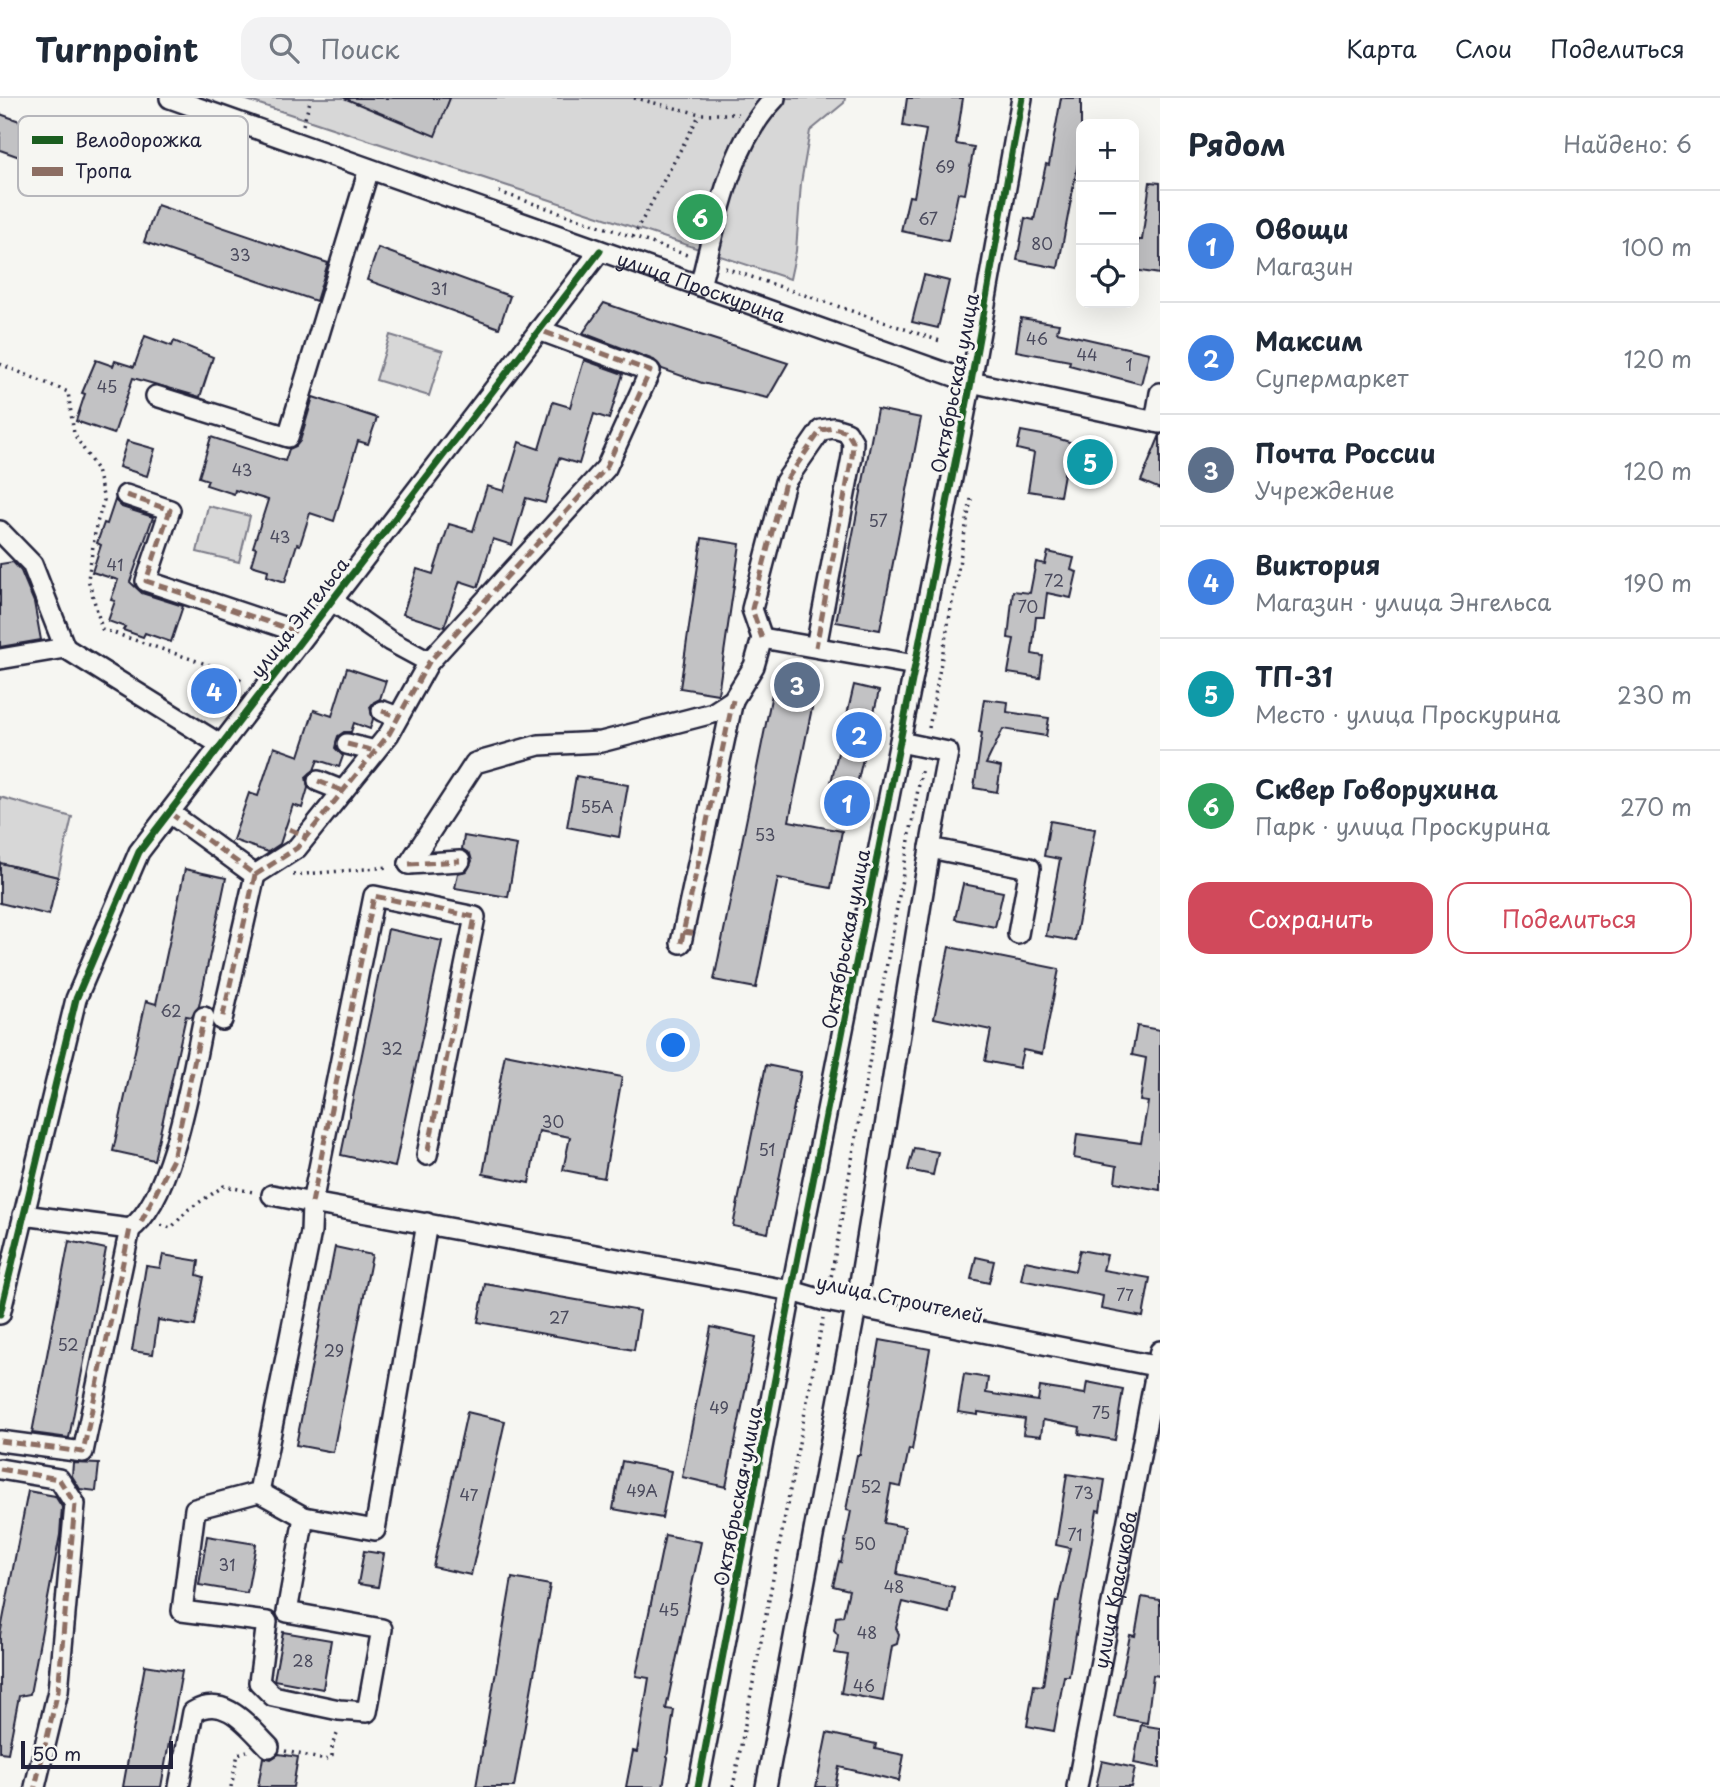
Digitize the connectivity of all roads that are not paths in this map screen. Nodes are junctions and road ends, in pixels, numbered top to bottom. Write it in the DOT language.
graph roads {
  1 [pos="170,98"];
  2 [pos="775,98"];
  3 [pos="1022,98"];
  4 [pos="220,116"];
  5 [pos="248,126"];
  6 [pos="369,169"];
  7 [pos="600,251"];
  8 [pos="700,286"];
  9 [pos="539,330"];
  10 [pos="971,382"];
  11 [pos="1160,393"];
  12 [pos="156,396"];
  13 [pos="1157,422"];
  14 [pos="126,495"];
  15 [pos="0,531"];
  16 [pos="331,600"];
  17 [pos="304,634"];
  18 [pos="762,638"];
  19 [pos="816,647"];
  20 [pos="65,648"];
  21 [pos="0,659"];
  22 [pos="429,662"];
  23 [pos="915,665"];
  24 [pos="736,708"];
  25 [pos="900,743"];
  26 [pos="347,744"];
  27 [pos="222,745"];
  28 [pos="375,751"];
  29 [pos="318,782"];
  30 [pos="343,791"];
  31 [pos="170,813"];
  32 [pos="930,848"];
  33 [pos="460,861"];
  34 [pos="255,875"];
  35 [pos="1018,934"];
  36 [pos="687,936"];
  37 [pos="427,1155"];
  38 [pos="272,1195"];
  39 [pos="312,1203"];
  40 [pos="23,1215"];
  41 [pos="427,1223"];
  42 [pos="136,1225"];
  43 [pos="792,1291"];
  44 [pos="856,1307"];
  45 [pos="0,1314"];
  46 [pos="1159,1361"];
  47 [pos="0,1441"];
  48 [pos="0,1469"];
  49 [pos="259,1492"];
  50 [pos="304,1517"];
  51 [pos="287,1612"];
  52 [pos="267,1622"];
  53 [pos="269,1746"];
  54 [pos="34,1787"];
  55 [pos="179,1787"];
  56 [pos="698,1787"];
  57 [pos="766,1787"];
  58 [pos="1077,1787"];
  1 -- 4 [label="street, улица Проскурина"];
  2 -- 8 [label="street"];
  3 -- 10 [label="street, Октябрьская улица"];
  5 -- 6 [label="street, улица Проскурина"];
  6 -- 7 [label="street, улица Проскурина"];
  6 -- 12 [label="street"];
  7 -- 8 [label="street, улица Проскурина"];
  7 -- 9 [label="street, улица Энгельса"];
  8 -- 10 [label="street, улица Проскурина"];
  9 -- 16 [label="street, улица Энгельса"];
  9 -- 22 [label="street"];
  10 -- 13 [label="street, улица Проскурина"];
  10 -- 23 [label="street, Октябрьская улица"];
  11 -- 13 [label="street"];
  14 -- 17 [label="street"];
  15 -- 20 [label="street"];
  16 -- 17 [label="street, улица Энгельса"];
  16 -- 22 [label="street"];
  17 -- 27 [label="street, улица Энгельса"];
  18 -- 19 [label="street"];
  18 -- 19 [label="street"];
  18 -- 24 [label="street"];
  19 -- 23 [label="street"];
  20 -- 21 [label="street"];
  20 -- 27 [label="street"];
  22 -- 28 [label="street"];
  23 -- 25 [label="street, Октябрьская улица"];
  24 -- 33 [label="street"];
  24 -- 36 [label="street"];
  25 -- 32 [label="street"];
  25 -- 43 [label="street, Октябрьская улица"];
  26 -- 28 [label="street"];
  27 -- 31 [label="street, улица Энгельса"];
  28 -- 30 [label="street"];
  29 -- 30 [label="street"];
  30 -- 34 [label="street"];
  31 -- 34 [label="street"];
  31 -- 40 [label="street, улица Энгельса"];
  32 -- 35 [label="street"];
  32 -- 44 [label="street"];
  34 -- 42 [label="street"];
  37 -- 39 [label="street"];
  38 -- 39 [label="street, улица Строителей"];
  39 -- 41 [label="street, улица Строителей"];
  39 -- 49 [label="street"];
  40 -- 42 [label="street"];
  40 -- 45 [label="street, улица Энгельса"];
  41 -- 43 [label="street, улица Строителей"];
  41 -- 50 [label="street"];
  42 -- 47 [label="street"];
  43 -- 44 [label="street, улица Строителей"];
  43 -- 56 [label="street, Октябрьская улица"];
  44 -- 46 [label="street, улица Строителей"];
  44 -- 57 [label="street"];
  46 -- 58 [label="street, улица Красикова"];
  48 -- 54 [label="street"];
  49 -- 50 [label="street"];
  49 -- 52 [label="street"];
  50 -- 51 [label="street"];
  51 -- 52 [label="street"];
  51 -- 52 [label="street"];
  53 -- 55 [label="street"];
}
